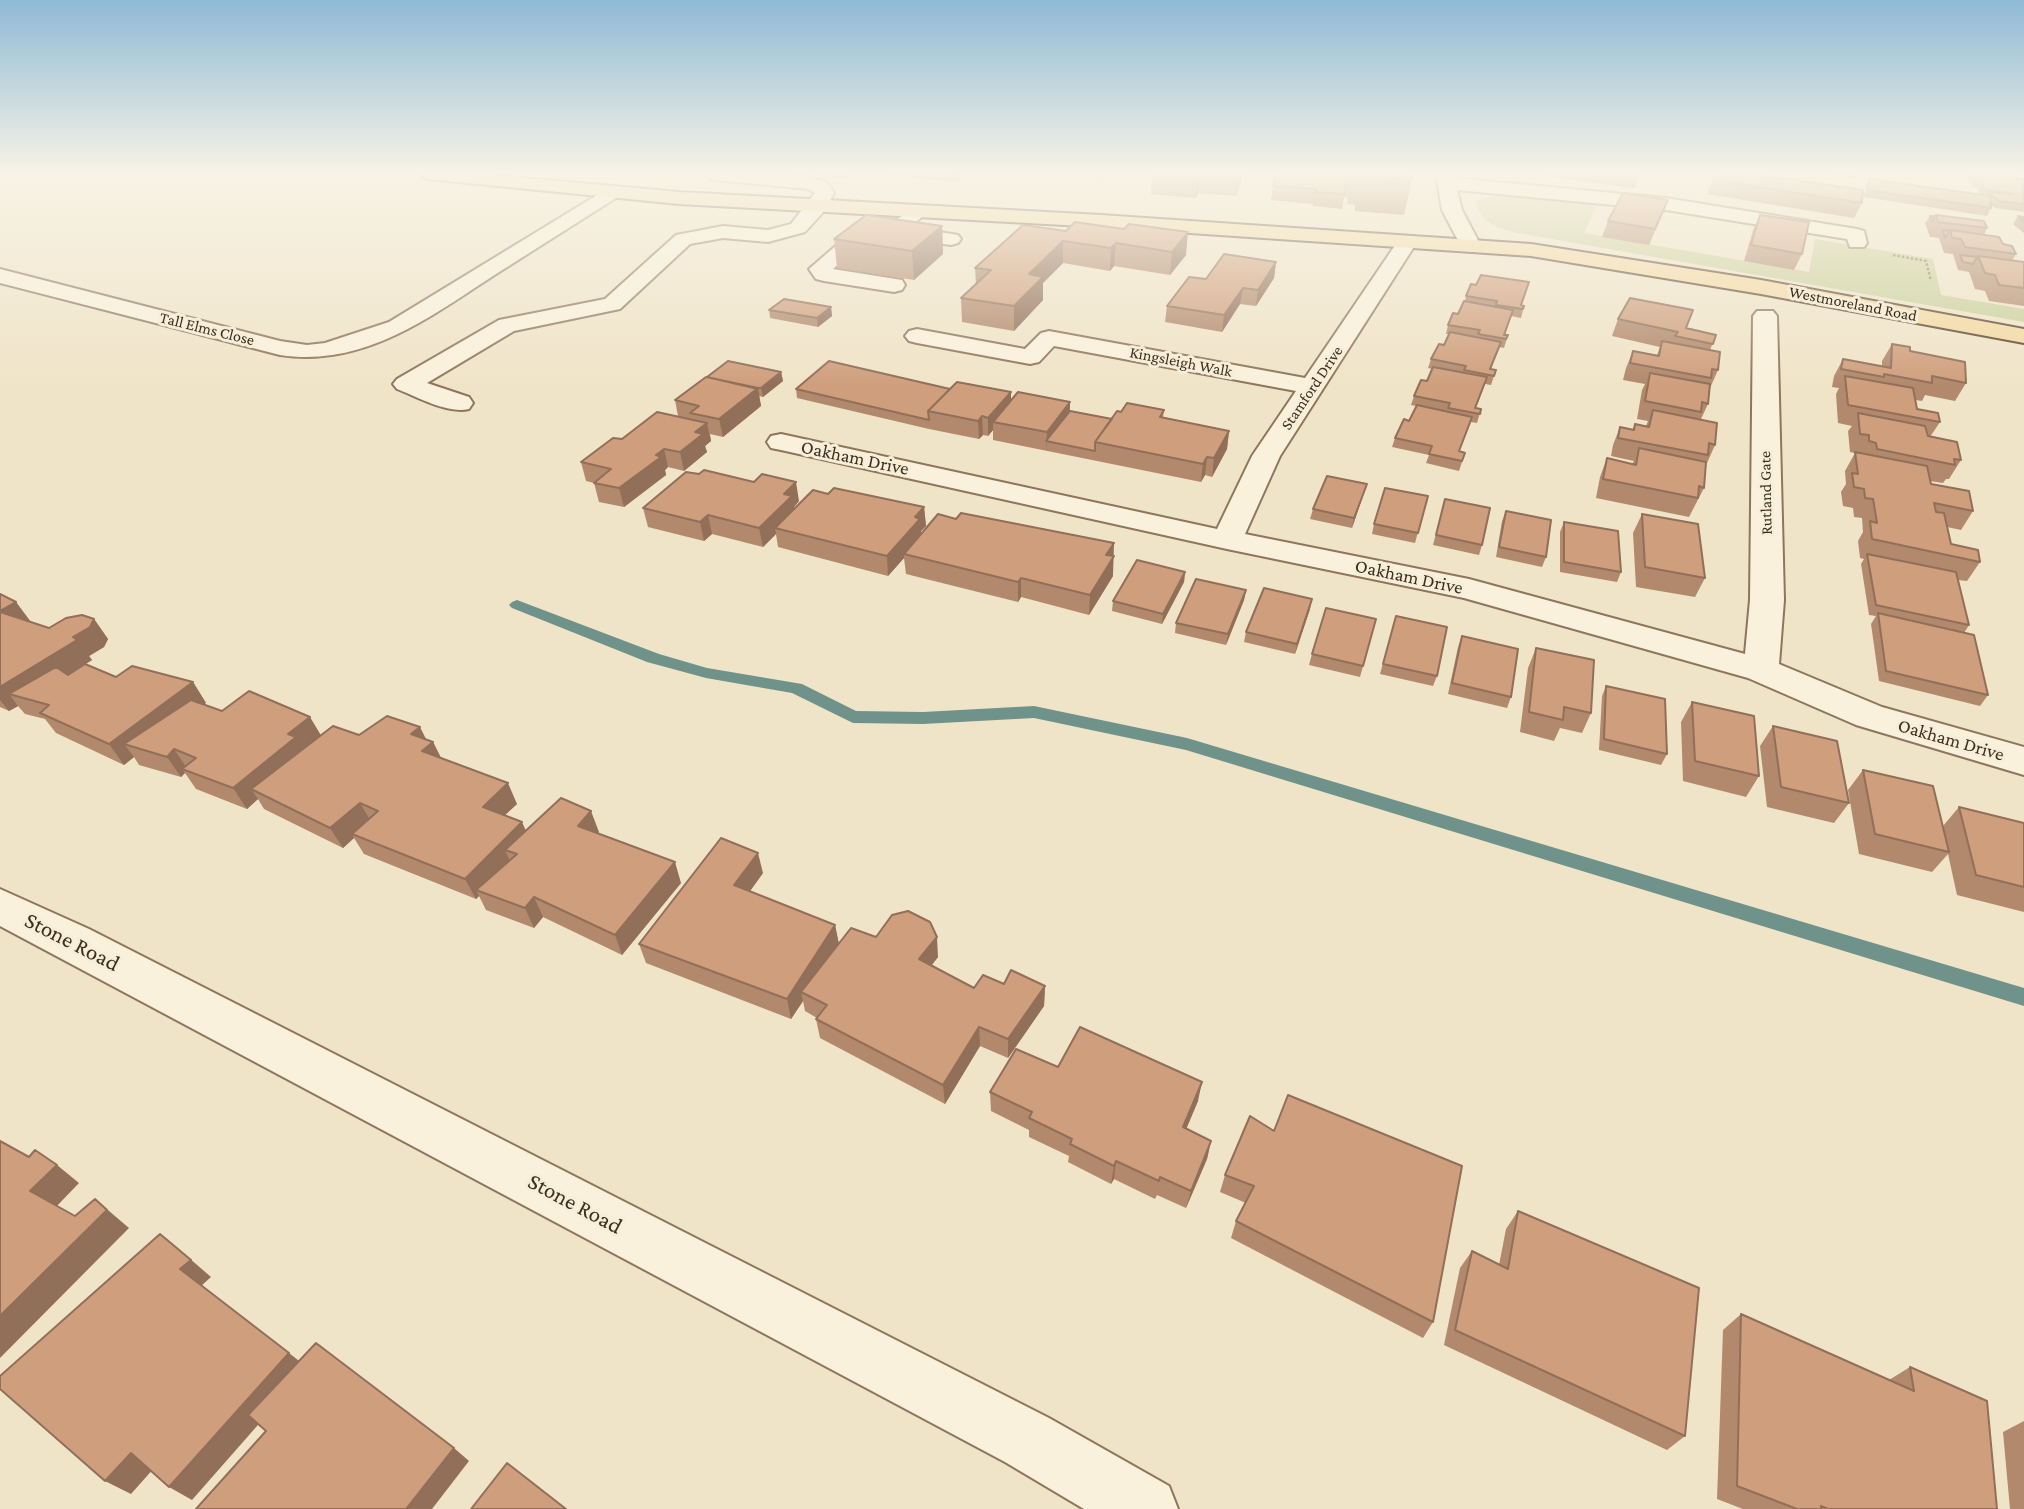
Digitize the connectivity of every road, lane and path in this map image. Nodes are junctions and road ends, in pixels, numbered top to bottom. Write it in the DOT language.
graph roads {
  1 [pos="529,244"];
  2 [pos="677,244"];
  3 [pos="849,244"];
  4 [pos="1405,244"];
  5 [pos="1446,244"];
  6 [pos="1471,246"];
  7 [pos="0,276"];
  8 [pos="894,285"];
  9 [pos="1765,316"];
  10 [pos="917,336"];
  11 [pos="2024,336"];
  12 [pos="1313,387"];
  13 [pos="460,403"];
  14 [pos="781,442"];
  15 [pos="1227,540"];
  16 [pos="1760,670"];
  17 [pos="2024,761"];
  18 [pos="0,906"];
  19 [pos="1146,1509"];
  1 -- 7 [label="street, Tall Elms Close"];
  2 -- 13 [label="street"];
  3 -- 8 [label="street"];
  4 -- 12 [label="street, Stamford Drive"];
  5 -- 6 [label="main road, Westmoreland Road"];
  6 -- 11 [label="main road, Westmoreland Road"];
  9 -- 16 [label="street, Rutland Gate"];
  10 -- 12 [label="street, Kingsleigh Walk"];
  12 -- 15 [label="street, Stamford Drive"];
  14 -- 15 [label="street, Oakham Drive"];
  15 -- 16 [label="street, Oakham Drive"];
  16 -- 17 [label="street, Oakham Drive"];
  18 -- 19 [label="street, Stone Road"];
}
